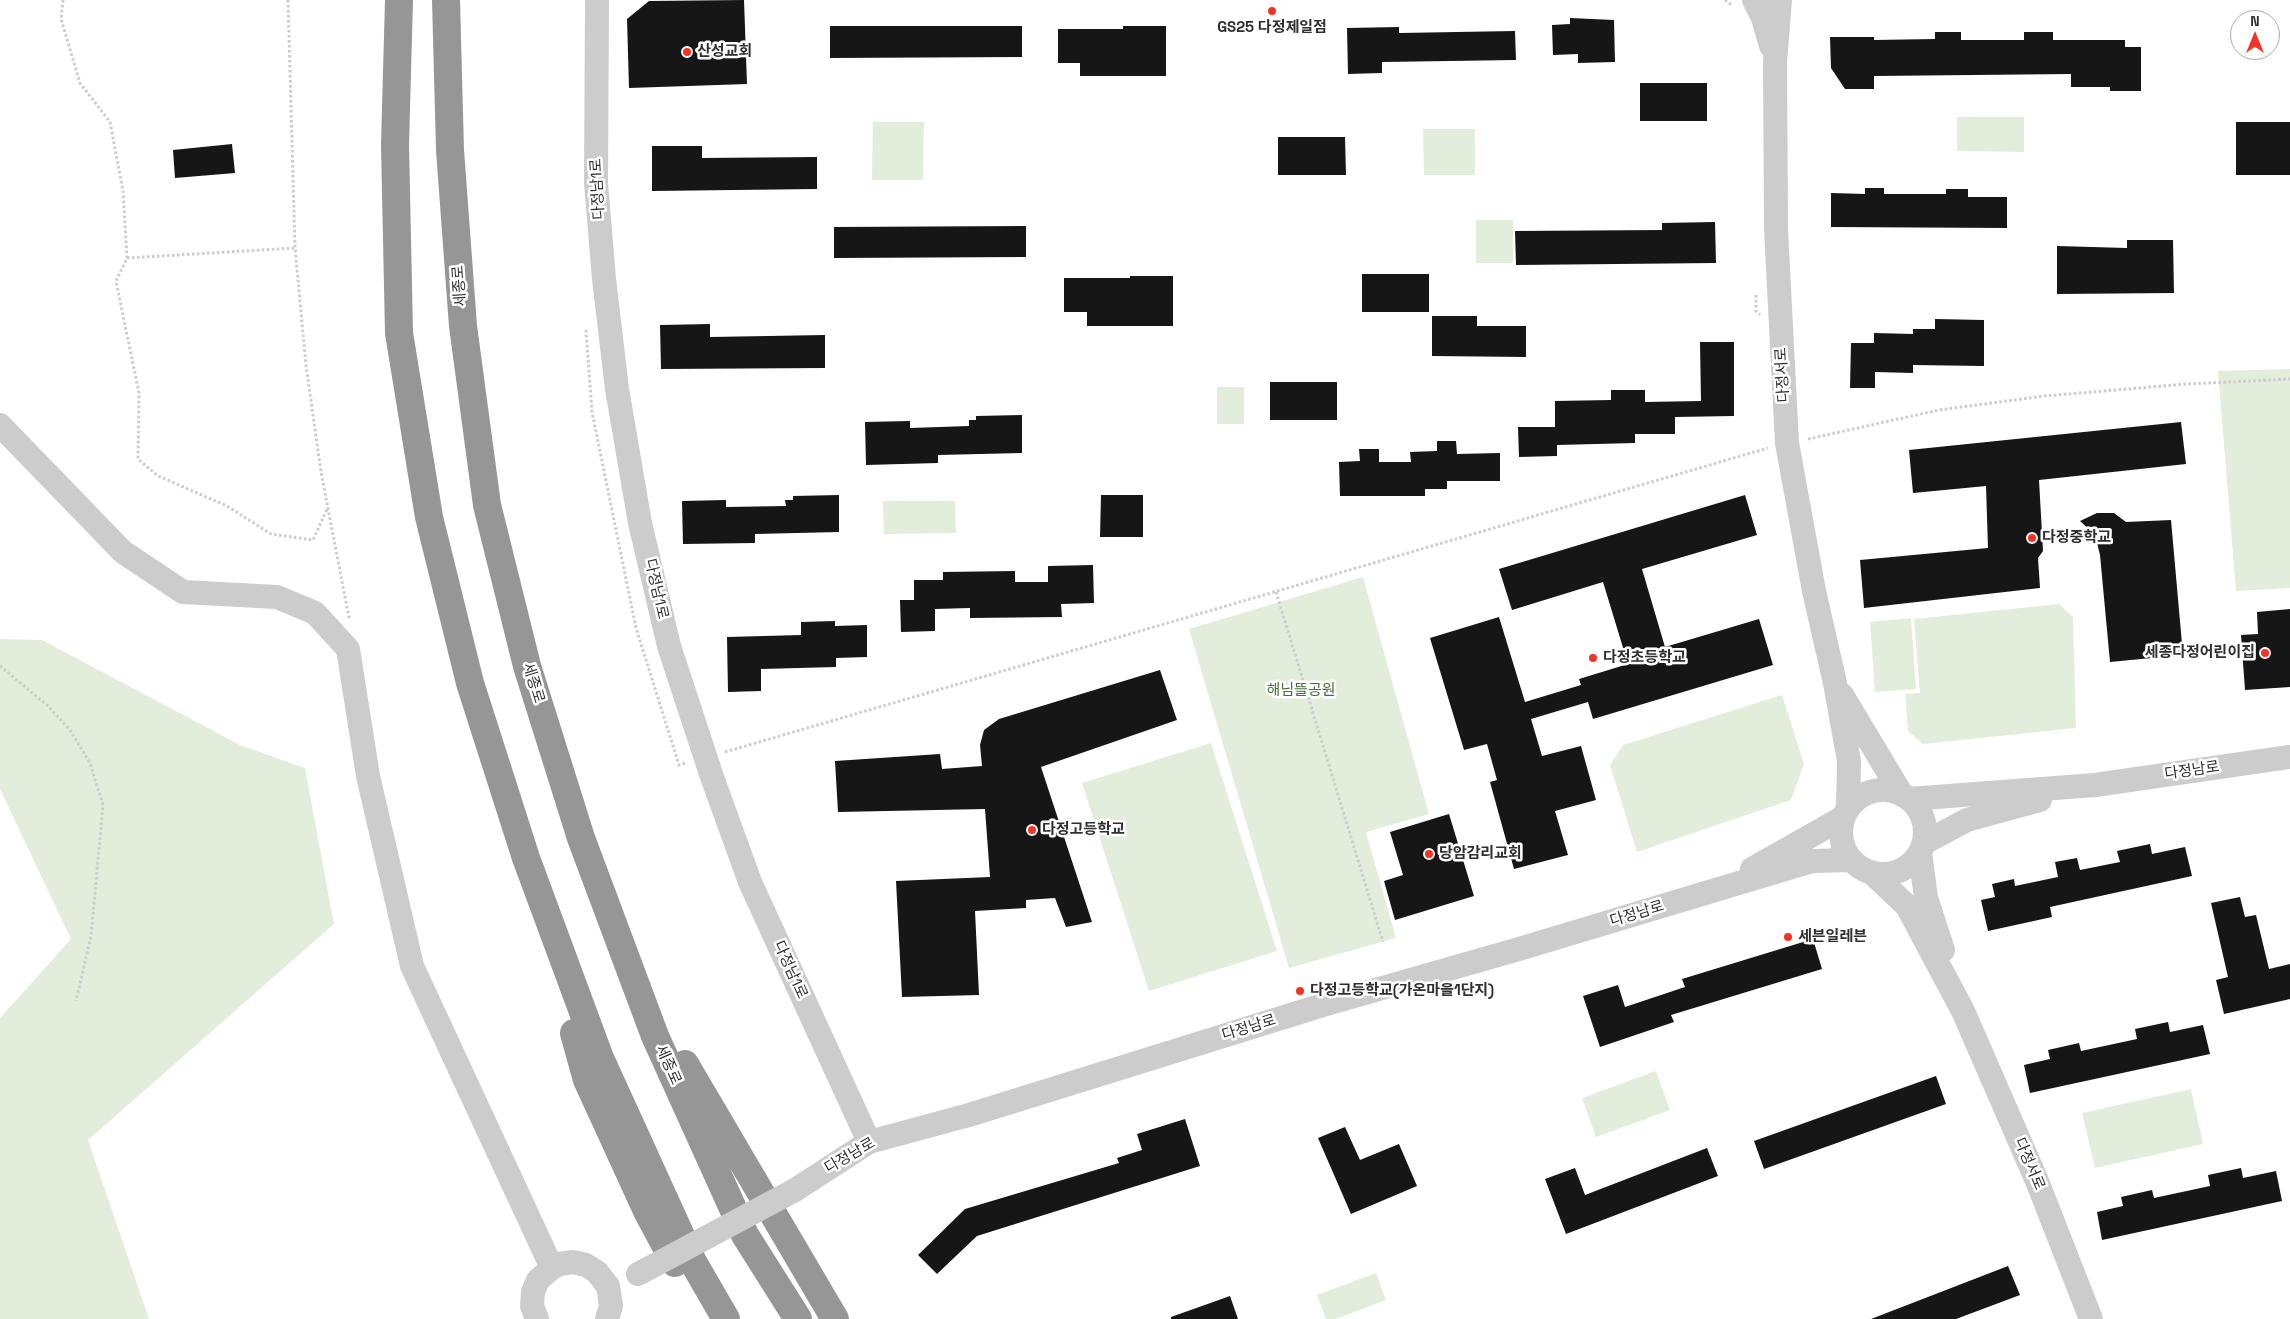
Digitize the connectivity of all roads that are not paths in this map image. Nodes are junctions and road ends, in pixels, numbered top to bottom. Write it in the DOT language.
graph roads {
  1 [pos="383,0"];
  2 [pos="399,0"];
  3 [pos="446,0"];
  4 [pos="597,0"];
  5 [pos="1754,0"];
  6 [pos="1780,0"];
  7 [pos="1775,62"];
  8 [pos="396,145"];
  9 [pos="0,425"];
  10 [pos="1835,683"];
  11 [pos="2290,757"];
  12 [pos="2095,785"];
  13 [pos="1906,797"];
  14 [pos="1846,813"];
  15 [pos="1922,848"];
  16 [pos="526,858"];
  17 [pos="1851,860"];
  18 [pos="1871,872"];
  19 [pos="1714,891"];
  20 [pos="617,934"];
  21 [pos="1963,1011"];
  22 [pos="868,1142"];
  23 [pos="552,1268"];
  24 [pos="608,1286"];
  25 [pos="537,1319"];
  26 [pos="606,1319"];
  27 [pos="706,1319"];
  28 [pos="726,1319"];
  29 [pos="798,1319"];
  30 [pos="835,1319"];
  31 [pos="2091,1319"];
  1 -- 8 [label="highway"];
  2 -- 8 [label="highway"];
  3 -- 20 [label="highway, 세종로"];
  4 -- 22 [label="street, 다정남1로"];
  5 -- 7 [label="street"];
  6 -- 7 [label="street"];
  7 -- 10 [label="street, 다정서로"];
  8 -- 16 [label="highway"];
  9 -- 23 [label="street"];
  10 -- 13 [label="street"];
  10 -- 14 [label="street, 다정서로"];
  11 -- 12 [label="street, 다정남로"];
  12 -- 13 [label="street"];
  12 -- 15 [label="street"];
  13 -- 14 [label="street"];
  13 -- 15 [label="street"];
  14 -- 17 [label="street"];
  14 -- 19 [label="street"];
  15 -- 18 [label="street"];
  15 -- 21 [label="street"];
  16 -- 27 [label="highway"];
  16 -- 28 [label="highway"];
  17 -- 18 [label="street"];
  17 -- 19 [label="street"];
  18 -- 21 [label="street"];
  19 -- 22 [label="street, 다정남로"];
  20 -- 29 [label="highway, 세종로"];
  20 -- 30 [label="highway"];
  21 -- 31 [label="street, 다정서로"];
  22 -- 24 [label="street, 다정남로, bridge"];
  23 -- 24 [label="street"];
  23 -- 25 [label="street"];
  24 -- 26 [label="street"];
}
